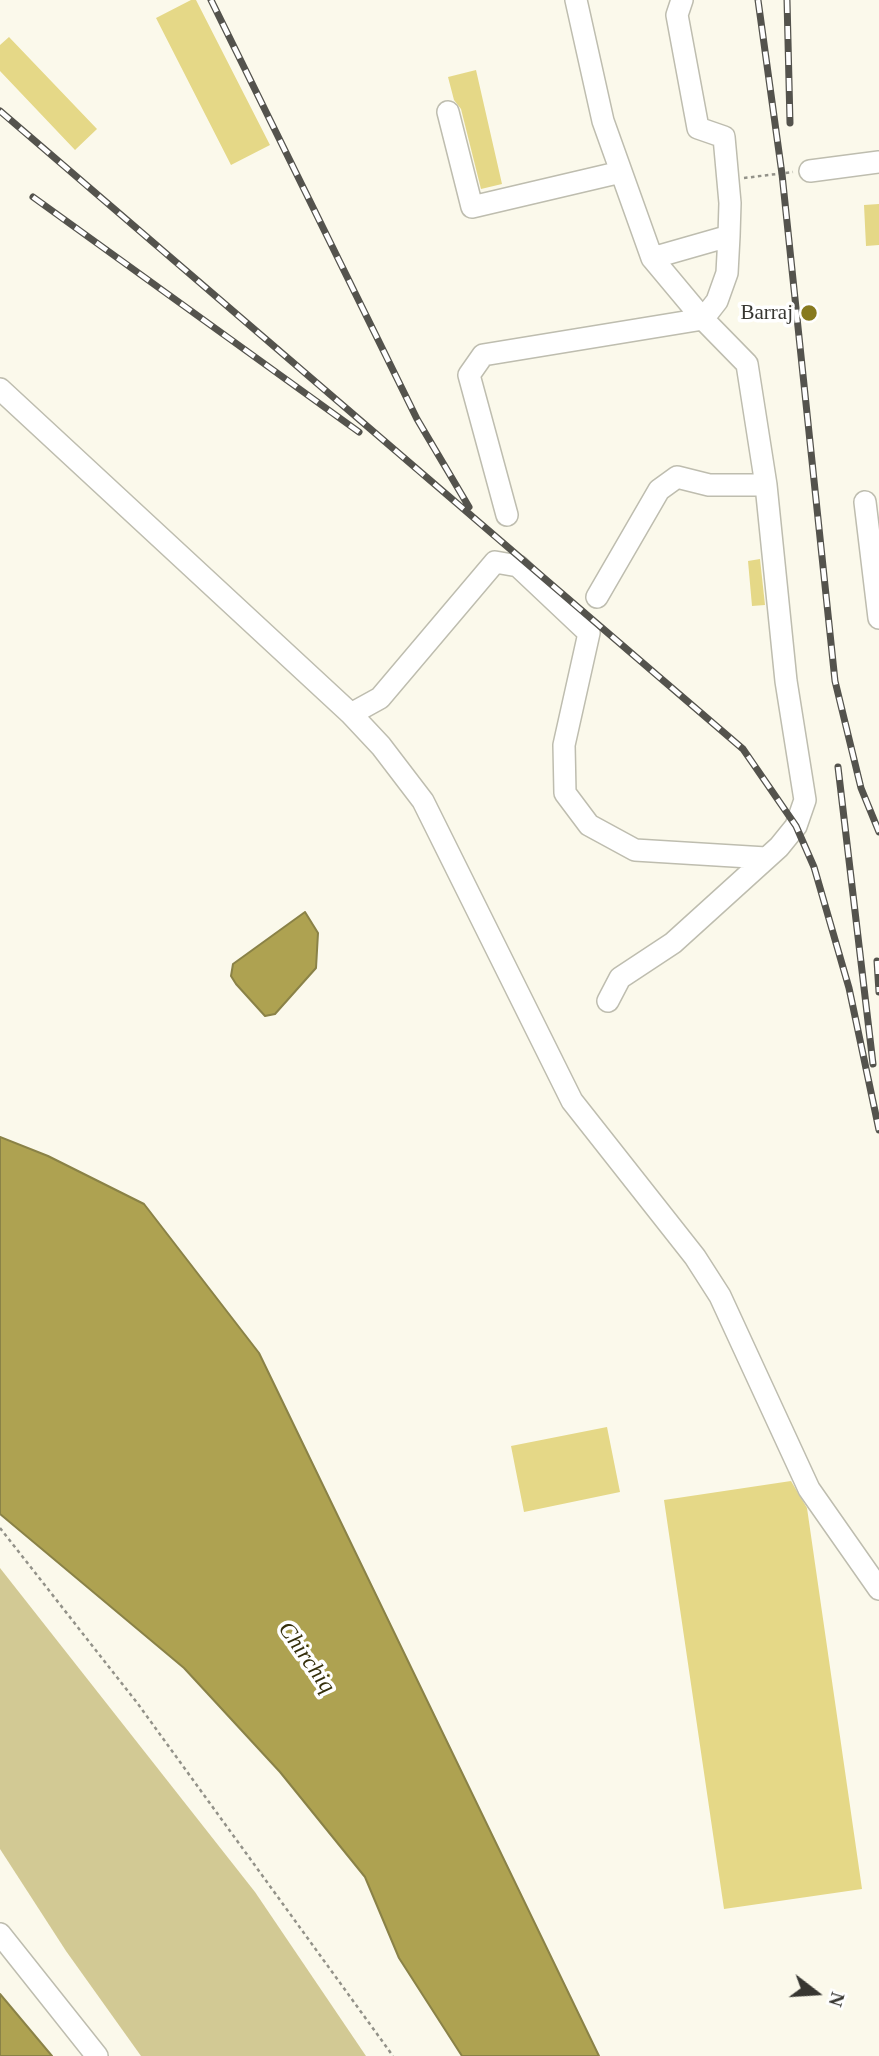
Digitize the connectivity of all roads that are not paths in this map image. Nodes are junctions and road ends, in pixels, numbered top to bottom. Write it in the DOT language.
graph roads {
  1 [pos="576,0"];
  2 [pos="682,0"];
  3 [pos="448,112"];
  4 [pos="879,162"];
  5 [pos="810,171"];
  6 [pos="621,172"];
  7 [pos="729,236"];
  8 [pos="652,258"];
  9 [pos="703,318"];
  10 [pos="0,389"];
  11 [pos="766,485"];
  12 [pos="865,502"];
  13 [pos="507,515"];
  14 [pos="597,597"];
  15 [pos="879,618"];
  16 [pos="351,714"];
  17 [pos="766,858"];
  18 [pos="608,1001"];
  19 [pos="879,1589"];
  20 [pos="0,1934"];
  21 [pos="97,2056"];
  1 -- 6 [label="street"];
  2 -- 7 [label="street"];
  3 -- 6 [label="street"];
  4 -- 5 [label="street"];
  6 -- 8 [label="street"];
  7 -- 8 [label="street"];
  7 -- 9 [label="street"];
  8 -- 9 [label="street"];
  9 -- 11 [label="street"];
  9 -- 13 [label="street"];
  10 -- 16 [label="street"];
  11 -- 14 [label="street"];
  11 -- 17 [label="street"];
  12 -- 15 [label="street"];
  16 -- 17 [label="street"];
  16 -- 19 [label="street"];
  17 -- 18 [label="street"];
  20 -- 21 [label="street"];
}
